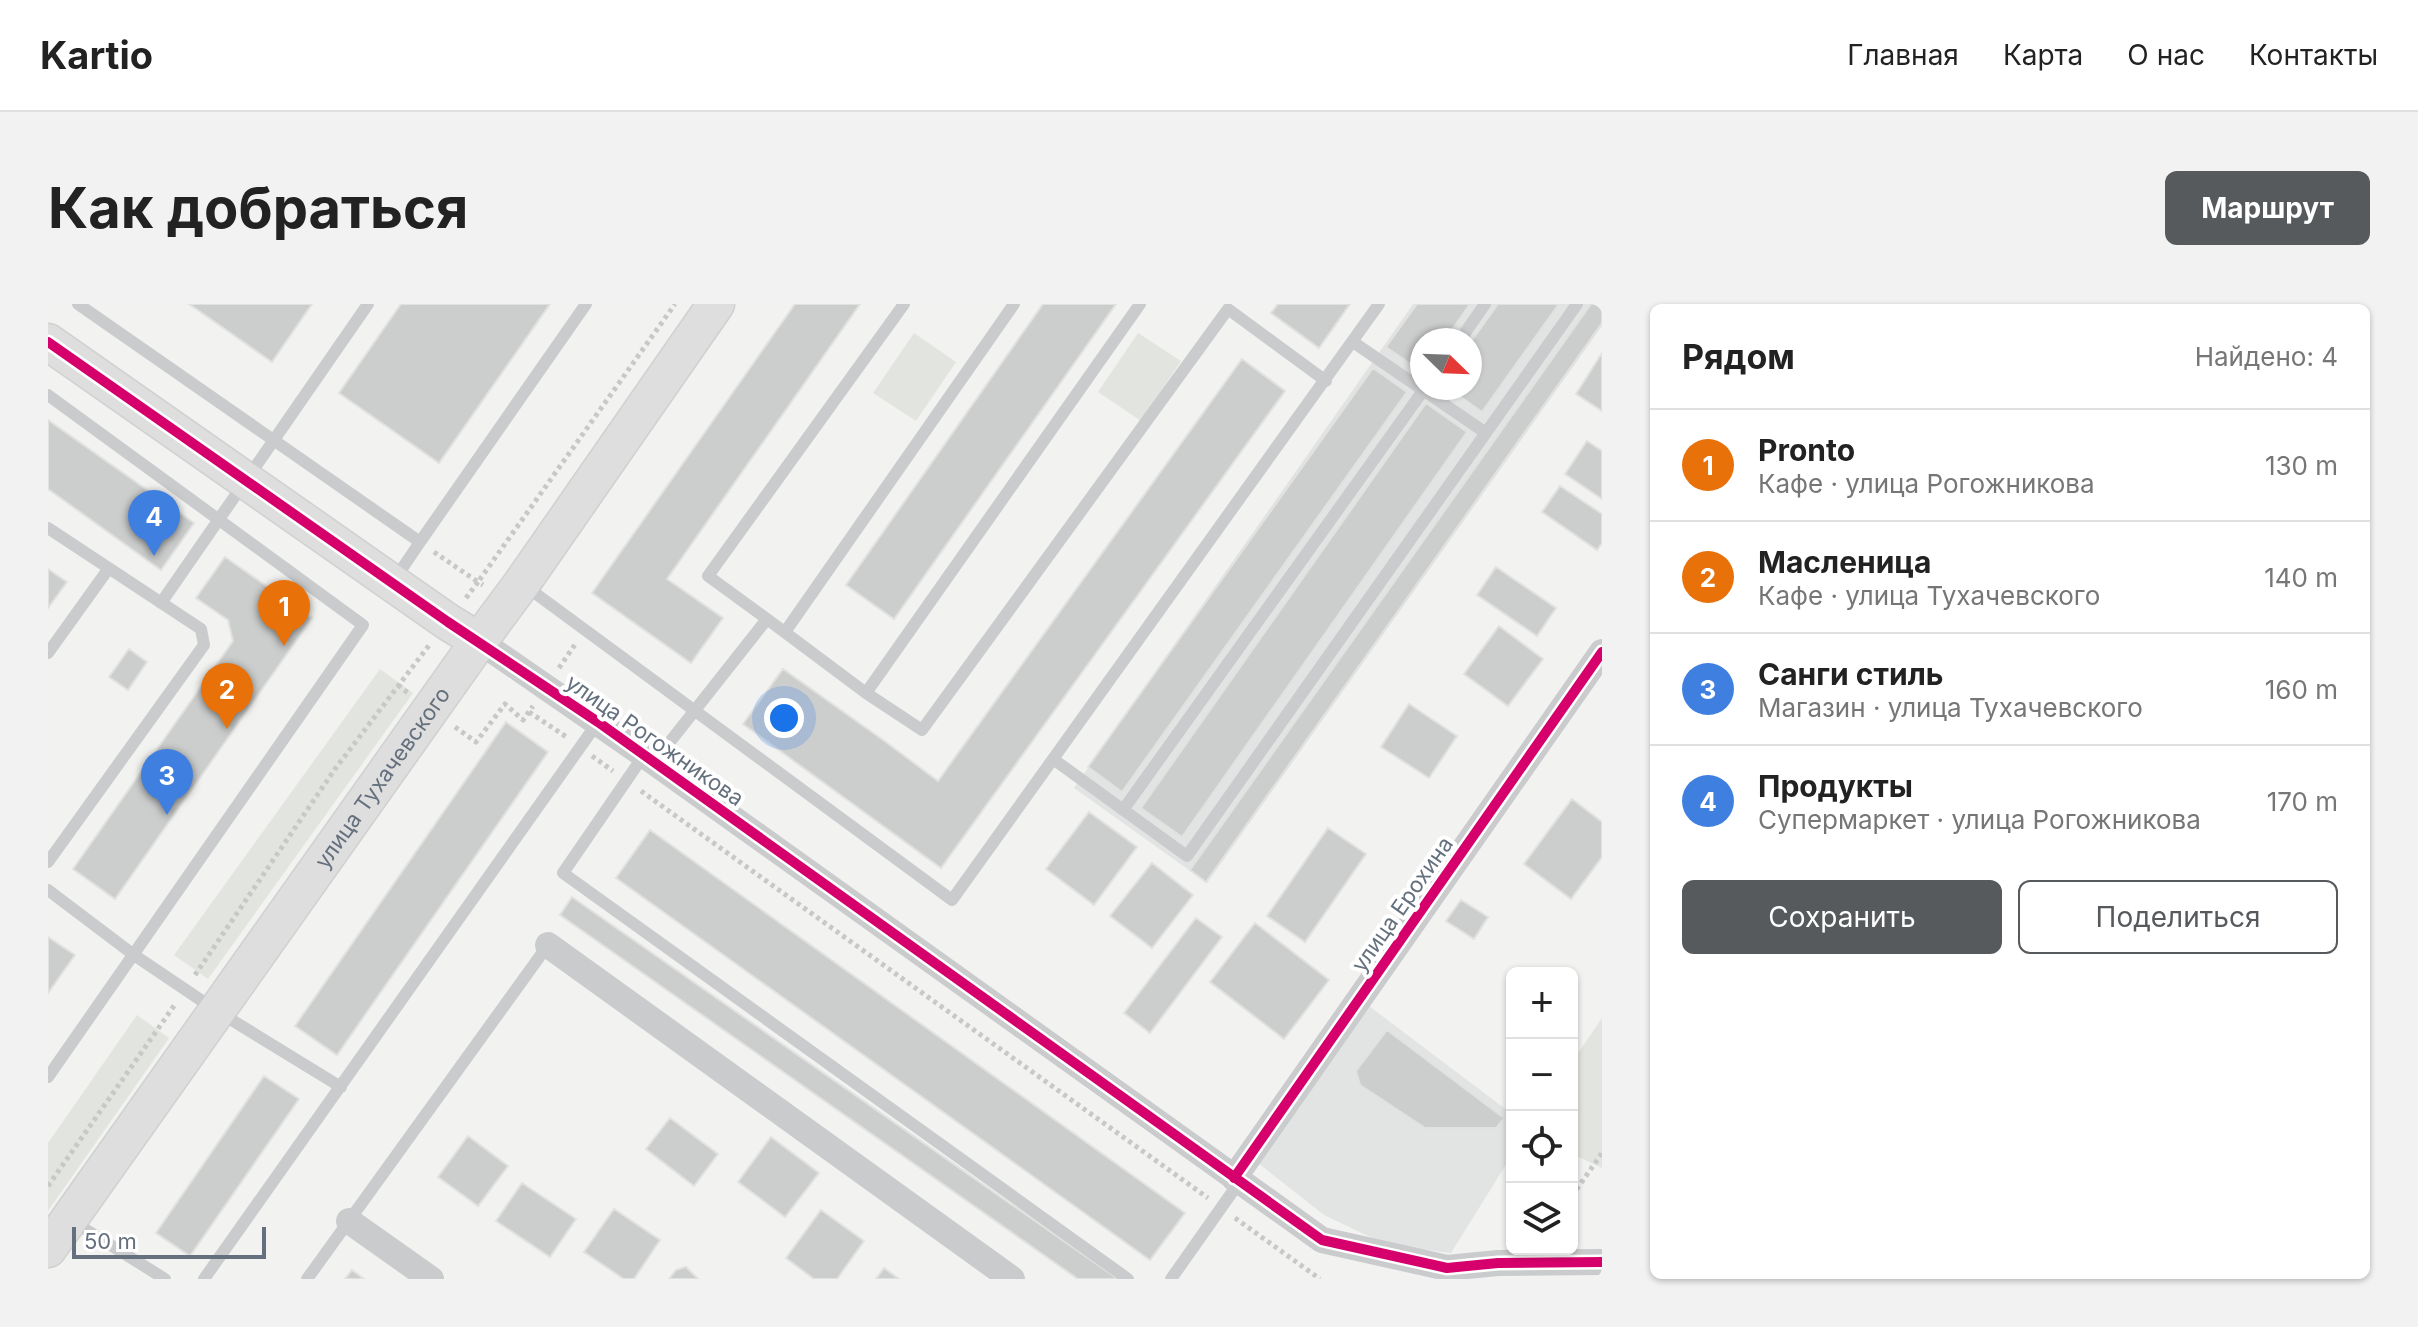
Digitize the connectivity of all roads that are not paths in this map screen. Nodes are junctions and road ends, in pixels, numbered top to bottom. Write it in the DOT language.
graph roads {
  1 [pos="78,304"];
  2 [pos="368,304"];
  3 [pos="586,304"];
  4 [pos="716,304"];
  5 [pos="904,304"];
  6 [pos="1014,304"];
  7 [pos="1140,304"];
  8 [pos="1379,304"];
  9 [pos="1485,304"];
  10 [pos="1577,304"];
  11 [pos="1230,306"];
  12 [pos="1468,328"];
  13 [pos="48,342"];
  14 [pos="1353,342"];
  15 [pos="1410,379"];
  16 [pos="1326,381"];
  17 [pos="48,395"];
  18 [pos="1417,400"];
  19 [pos="1440,400"];
  20 [pos="1486,433"];
  21 [pos="274,440"];
  22 [pos="246,480"];
  23 [pos="219,518"];
  24 [pos="48,528"];
  25 [pos="420,542"];
  26 [pos="109,568"];
  27 [pos="392,583"];
  28 [pos="522,583"];
  29 [pos="161,603"];
  30 [pos="767,619"];
  31 [pos="785,632"];
  32 [pos="479,641"];
  33 [pos="1602,652"];
  34 [pos="48,653"];
  35 [pos="866,693"];
  36 [pos="695,711"];
  37 [pos="598,722"];
  38 [pos="649,759"];
  39 [pos="1053,759"];
  40 [pos="1123,810"];
  41 [pos="48,862"];
  42 [pos="48,890"];
  43 [pos="548,945"];
  44 [pos="134,955"];
  45 [pos="217,1011"];
  46 [pos="48,1077"];
  47 [pos="341,1087"];
  48 [pos="1237,1179"];
  49 [pos="69,1219"];
  50 [pos="349,1221"];
  51 [pos="48,1249"];
  52 [pos="1602,1262"];
  53 [pos="165,1279"];
  54 [pos="204,1279"];
  55 [pos="307,1279"];
  56 [pos="431,1279"];
  57 [pos="1012,1279"];
  58 [pos="1128,1279"];
  59 [pos="1171,1279"];
  1 -- 21 [label="lane"];
  2 -- 21 [label="lane"];
  3 -- 25 [label="lane"];
  4 -- 28 [label="main road, улица Тухачевского"];
  5 -- 30 [label="lane"];
  6 -- 31 [label="lane"];
  7 -- 35 [label="lane"];
  8 -- 14 [label="lane"];
  9 -- 12 [label="lane"];
  10 -- 20 [label="lane"];
  11 -- 16 [label="lane"];
  11 -- 35 [label="lane"];
  13 -- 22 [label="main road, улица Рогожникова"];
  14 -- 15 [label="lane"];
  14 -- 16 [label="lane"];
  16 -- 39 [label="lane"];
  17 -- 23 [label="lane"];
  18 -- 40 [label="lane"];
  19 -- 20 [label="lane"];
  20 -- 40 [label="lane"];
  21 -- 22 [label="lane"];
  21 -- 25 [label="lane"];
  22 -- 23 [label="lane"];
  22 -- 27 [label="main road, улица Рогожникова"];
  23 -- 29 [label="lane"];
  23 -- 44 [label="lane"];
  24 -- 26 [label="lane"];
  25 -- 27 [label="lane"];
  26 -- 29 [label="lane"];
  26 -- 34 [label="lane"];
  27 -- 32 [label="main road, улица Рогожникова"];
  28 -- 32 [label="main road, улица Тухачевского"];
  28 -- 36 [label="lane"];
  29 -- 41 [label="lane"];
  30 -- 31 [label="lane"];
  30 -- 36 [label="lane"];
  31 -- 35 [label="lane"];
  32 -- 37 [label="street, улица Рогожникова"];
  32 -- 45 [label="main road, улица Тухачевского"];
  33 -- 48 [label="street, улица Ерохина"];
  36 -- 38 [label="lane"];
  36 -- 39 [label="lane"];
  37 -- 38 [label="street, улица Рогожникова"];
  37 -- 47 [label="lane"];
  38 -- 48 [label="street, улица Рогожникова"];
  38 -- 58 [label="lane"];
  39 -- 40 [label="lane"];
  42 -- 44 [label="lane"];
  43 -- 50 [label="lane"];
  43 -- 57 [label="street"];
  44 -- 45 [label="lane"];
  44 -- 46 [label="lane"];
  45 -- 47 [label="lane"];
  45 -- 49 [label="main road, улица Тухачевского"];
  47 -- 54 [label="lane"];
  48 -- 52 [label="street, улица Рогожникова"];
  48 -- 59 [label="lane"];
  49 -- 51 [label="main road, улица Тухачевского"];
  49 -- 53 [label="lane"];
  50 -- 55 [label="lane"];
  50 -- 56 [label="street"];
}
